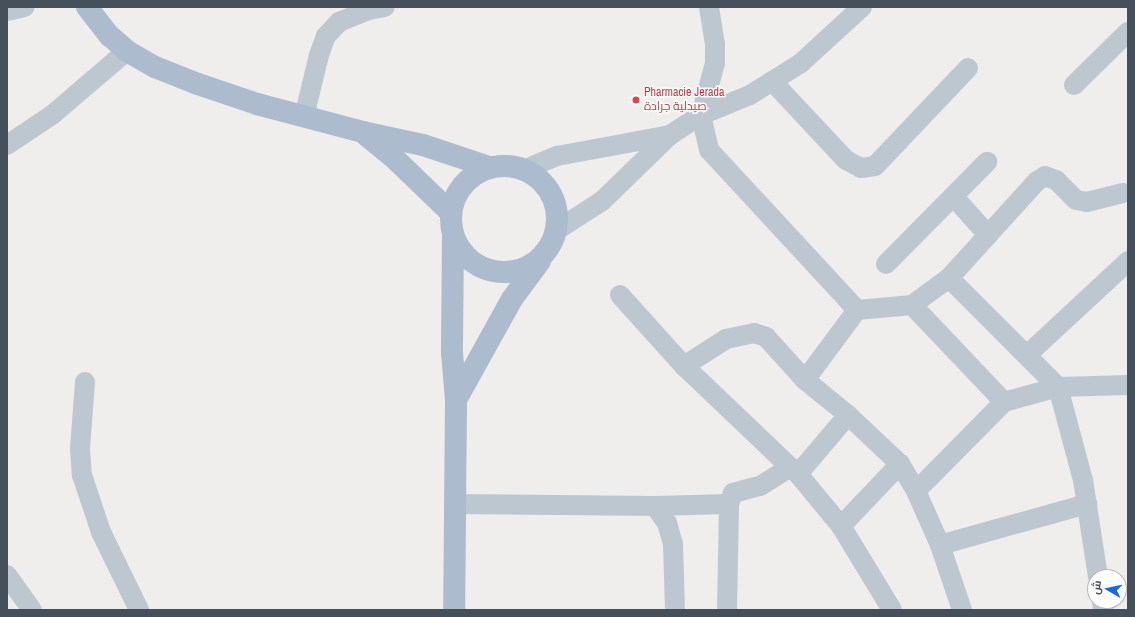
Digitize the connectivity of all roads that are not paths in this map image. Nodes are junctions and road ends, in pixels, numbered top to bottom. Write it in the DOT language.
graph roads {
  1 [pos="25,7"];
  2 [pos="385,7"];
  3 [pos="709,7"];
  4 [pos="862,7"];
  5 [pos="7,11"];
  6 [pos="96,11"];
  7 [pos="1128,32"];
  8 [pos="127,51"];
  9 [pos="968,68"];
  10 [pos="772,81"];
  11 [pos="1074,85"];
  12 [pos="701,115"];
  13 [pos="304,117"];
  14 [pos="363,132"];
  15 [pos="670,135"];
  16 [pos="7,145"];
  17 [pos="987,162"];
  18 [pos="489,167"];
  19 [pos="526,169"];
  20 [pos="1123,193"];
  21 [pos="954,197"];
  22 [pos="451,213"];
  23 [pos="557,230"];
  24 [pos="453,234"];
  25 [pos="988,235"];
  26 [pos="544,254"];
  27 [pos="1128,261"];
  28 [pos="886,264"];
  29 [pos="949,278"];
  30 [pos="620,295"];
  31 [pos="912,305"];
  32 [pos="857,310"];
  33 [pos="1027,355"];
  34 [pos="684,366"];
  35 [pos="805,380"];
  36 [pos="85,382"];
  37 [pos="1128,385"];
  38 [pos="1058,387"];
  39 [pos="456,400"];
  40 [pos="1004,402"];
  41 [pos="848,415"];
  42 [pos="900,464"];
  43 [pos="794,471"];
  44 [pos="916,491"];
  45 [pos="455,504"];
  46 [pos="729,504"];
  47 [pos="1087,504"];
  48 [pos="655,506"];
  49 [pos="840,526"];
  50 [pos="940,545"];
  51 [pos="1097,569"];
  52 [pos="7,575"];
  53 [pos="32,610"];
  54 [pos="138,610"];
  55 [pos="454,610"];
  56 [pos="675,610"];
  57 [pos="727,610"];
  58 [pos="892,610"];
  59 [pos="962,610"];
  1 -- 5 [label="street"];
  2 -- 13 [label="street"];
  3 -- 12 [label="street"];
  4 -- 10 [label="street"];
  6 -- 8 [label="main road"];
  7 -- 11 [label="street"];
  8 -- 13 [label="main road"];
  8 -- 16 [label="street"];
  9 -- 10 [label="street"];
  10 -- 12 [label="street"];
  12 -- 15 [label="street"];
  12 -- 32 [label="street"];
  13 -- 14 [label="main road"];
  14 -- 18 [label="main road"];
  14 -- 22 [label="main road"];
  15 -- 19 [label="street"];
  15 -- 23 [label="street"];
  17 -- 21 [label="street"];
  18 -- 19 [label="main road"];
  18 -- 22 [label="main road"];
  19 -- 23 [label="main road"];
  20 -- 25 [label="street"];
  21 -- 25 [label="street"];
  21 -- 28 [label="street"];
  22 -- 24 [label="main road"];
  23 -- 26 [label="main road"];
  24 -- 26 [label="main road"];
  24 -- 39 [label="main road"];
  25 -- 29 [label="street"];
  26 -- 39 [label="main road"];
  27 -- 33 [label="street"];
  29 -- 31 [label="street"];
  29 -- 33 [label="street"];
  30 -- 34 [label="street"];
  31 -- 32 [label="street"];
  31 -- 40 [label="street"];
  32 -- 35 [label="street"];
  33 -- 38 [label="street"];
  34 -- 35 [label="street"];
  34 -- 43 [label="street"];
  35 -- 41 [label="street"];
  36 -- 54 [label="street"];
  37 -- 38 [label="street"];
  38 -- 40 [label="street"];
  38 -- 47 [label="street"];
  39 -- 45 [label="main road"];
  40 -- 44 [label="street"];
  41 -- 42 [label="street"];
  41 -- 43 [label="street"];
  42 -- 44 [label="street"];
  42 -- 49 [label="street"];
  43 -- 46 [label="street"];
  43 -- 49 [label="street"];
  44 -- 50 [label="street"];
  45 -- 48 [label="street"];
  45 -- 55 [label="main road"];
  46 -- 48 [label="street"];
  46 -- 57 [label="street"];
  47 -- 50 [label="street"];
  47 -- 51 [label="street"];
  48 -- 56 [label="street"];
  49 -- 58 [label="street"];
  50 -- 59 [label="street"];
  52 -- 53 [label="street"];
}
